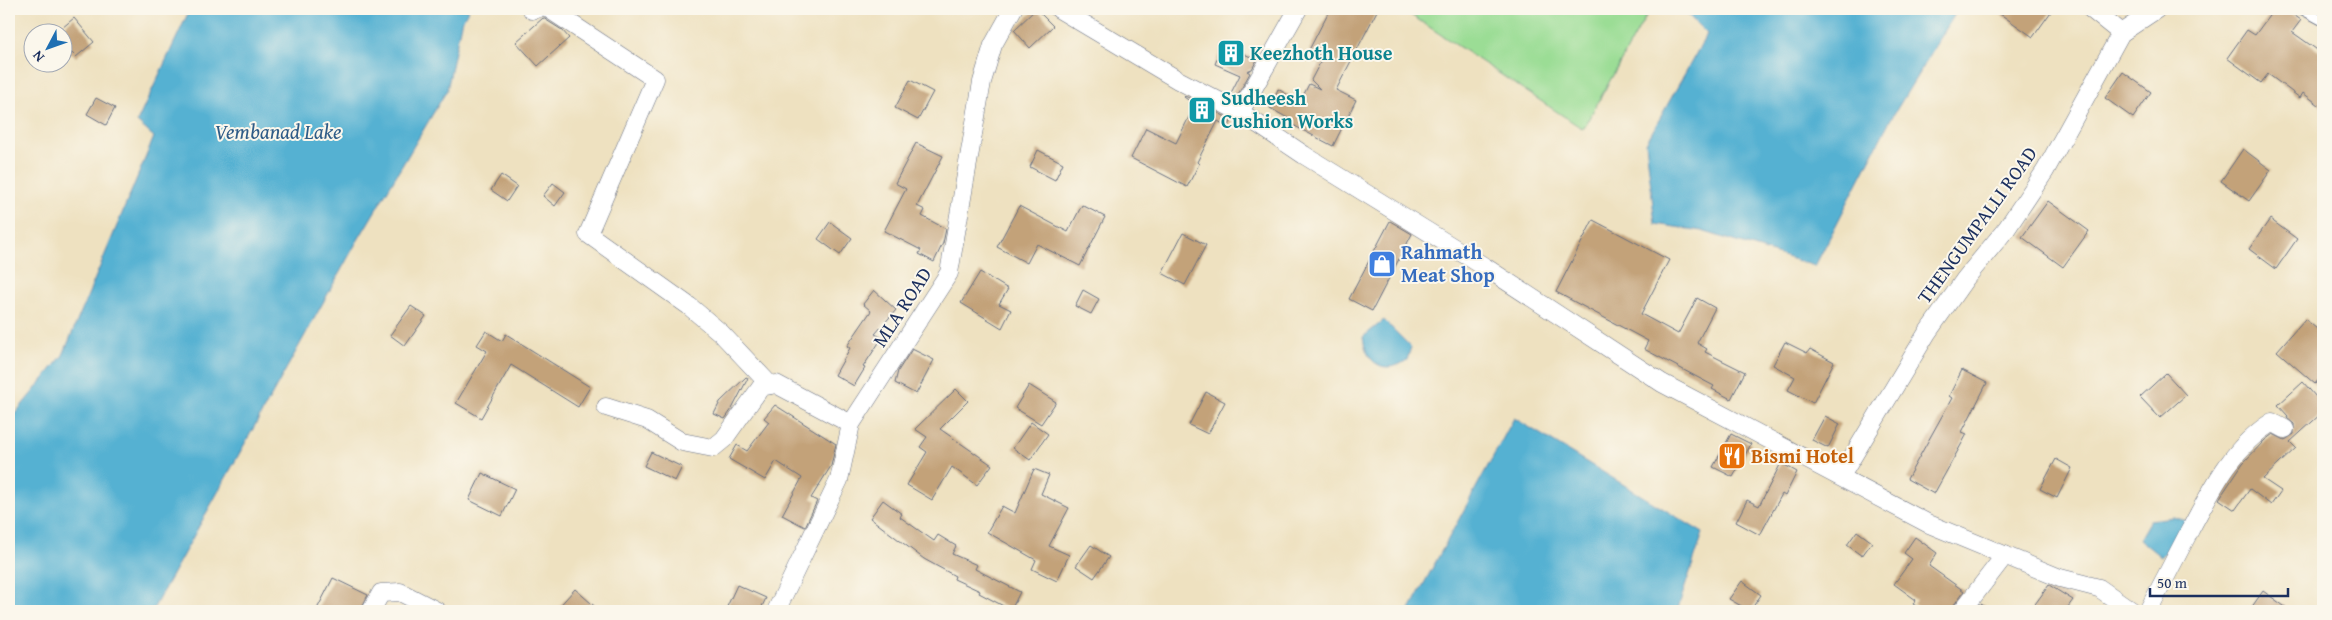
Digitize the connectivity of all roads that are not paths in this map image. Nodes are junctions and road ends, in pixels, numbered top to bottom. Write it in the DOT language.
graph roads {
  1 [pos="539,9"];
  2 [pos="1013,9"];
  3 [pos="1060,9"];
  4 [pos="1298,9"];
  5 [pos="2091,9"];
  6 [pos="2157,9"];
  7 [pos="2301,9"];
  8 [pos="2323,21"];
  9 [pos="2121,33"];
  10 [pos="1240,112"];
  11 [pos="770,385"];
  12 [pos="606,407"];
  13 [pos="851,424"];
  14 [pos="2285,429"];
  15 [pos="1841,476"];
  16 [pos="2005,555"];
  17 [pos="371,611"];
  18 [pos="437,611"];
  19 [pos="776,611"];
  20 [pos="1962,611"];
  21 [pos="2132,611"];
  22 [pos="2148,611"];
  1 -- 11 [label="street"];
  2 -- 13 [label="street, MLA ROAD"];
  3 -- 10 [label="street"];
  4 -- 10 [label="street"];
  5 -- 9 [label="street"];
  6 -- 9 [label="street, THENGUMPALLI ROAD"];
  7 -- 8 [label="lane"];
  9 -- 15 [label="street, THENGUMPALLI ROAD"];
  10 -- 15 [label="street"];
  11 -- 12 [label="street"];
  11 -- 13 [label="street"];
  13 -- 19 [label="street, MLA ROAD"];
  14 -- 22 [label="street"];
  15 -- 16 [label="street"];
  16 -- 20 [label="street"];
  16 -- 21 [label="street"];
  17 -- 18 [label="street"];
}
